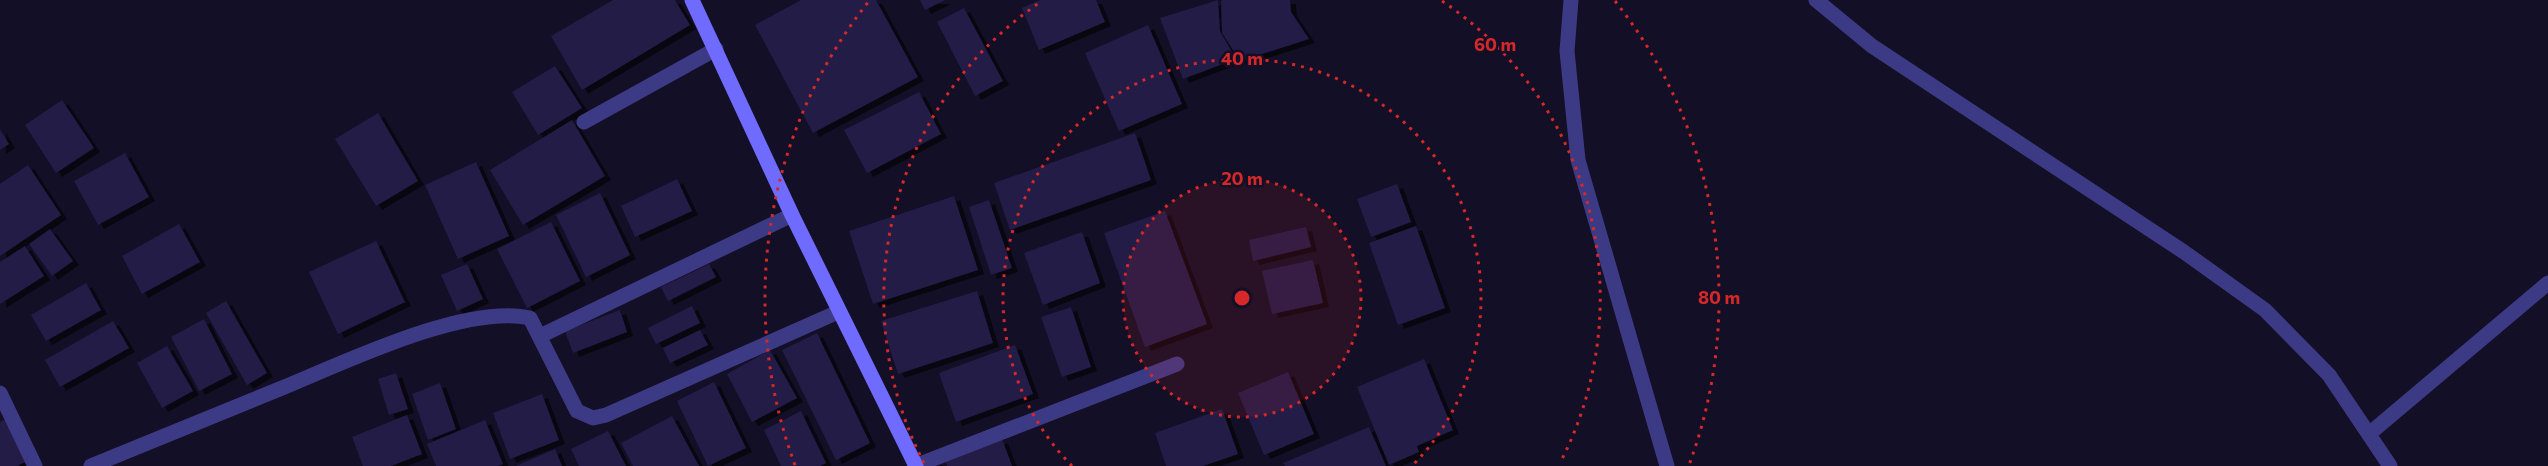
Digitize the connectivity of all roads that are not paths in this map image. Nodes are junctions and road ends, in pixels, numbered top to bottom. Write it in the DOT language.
graph roads {
  1 [pos="692,0"];
  2 [pos="1571,0"];
  3 [pos="1816,0"];
  4 [pos="716,49"];
  5 [pos="584,122"];
  6 [pos="792,215"];
  7 [pos="2548,284"];
  8 [pos="838,312"];
  9 [pos="540,336"];
  10 [pos="1177,364"];
  11 [pos="0,393"];
  12 [pos="2369,434"];
  13 [pos="35,466"];
  14 [pos="91,466"];
  15 [pos="916,466"];
  16 [pos="1667,466"];
  17 [pos="2390,466"];
  1 -- 4 [label="street"];
  2 -- 16 [label="street"];
  3 -- 12 [label="street"];
  4 -- 5 [label="street"];
  4 -- 6 [label="street"];
  6 -- 8 [label="street"];
  6 -- 9 [label="street"];
  7 -- 12 [label="street"];
  8 -- 9 [label="street"];
  8 -- 15 [label="street"];
  9 -- 14 [label="street"];
  10 -- 15 [label="street"];
  11 -- 13 [label="street"];
  12 -- 17 [label="street"];
}
